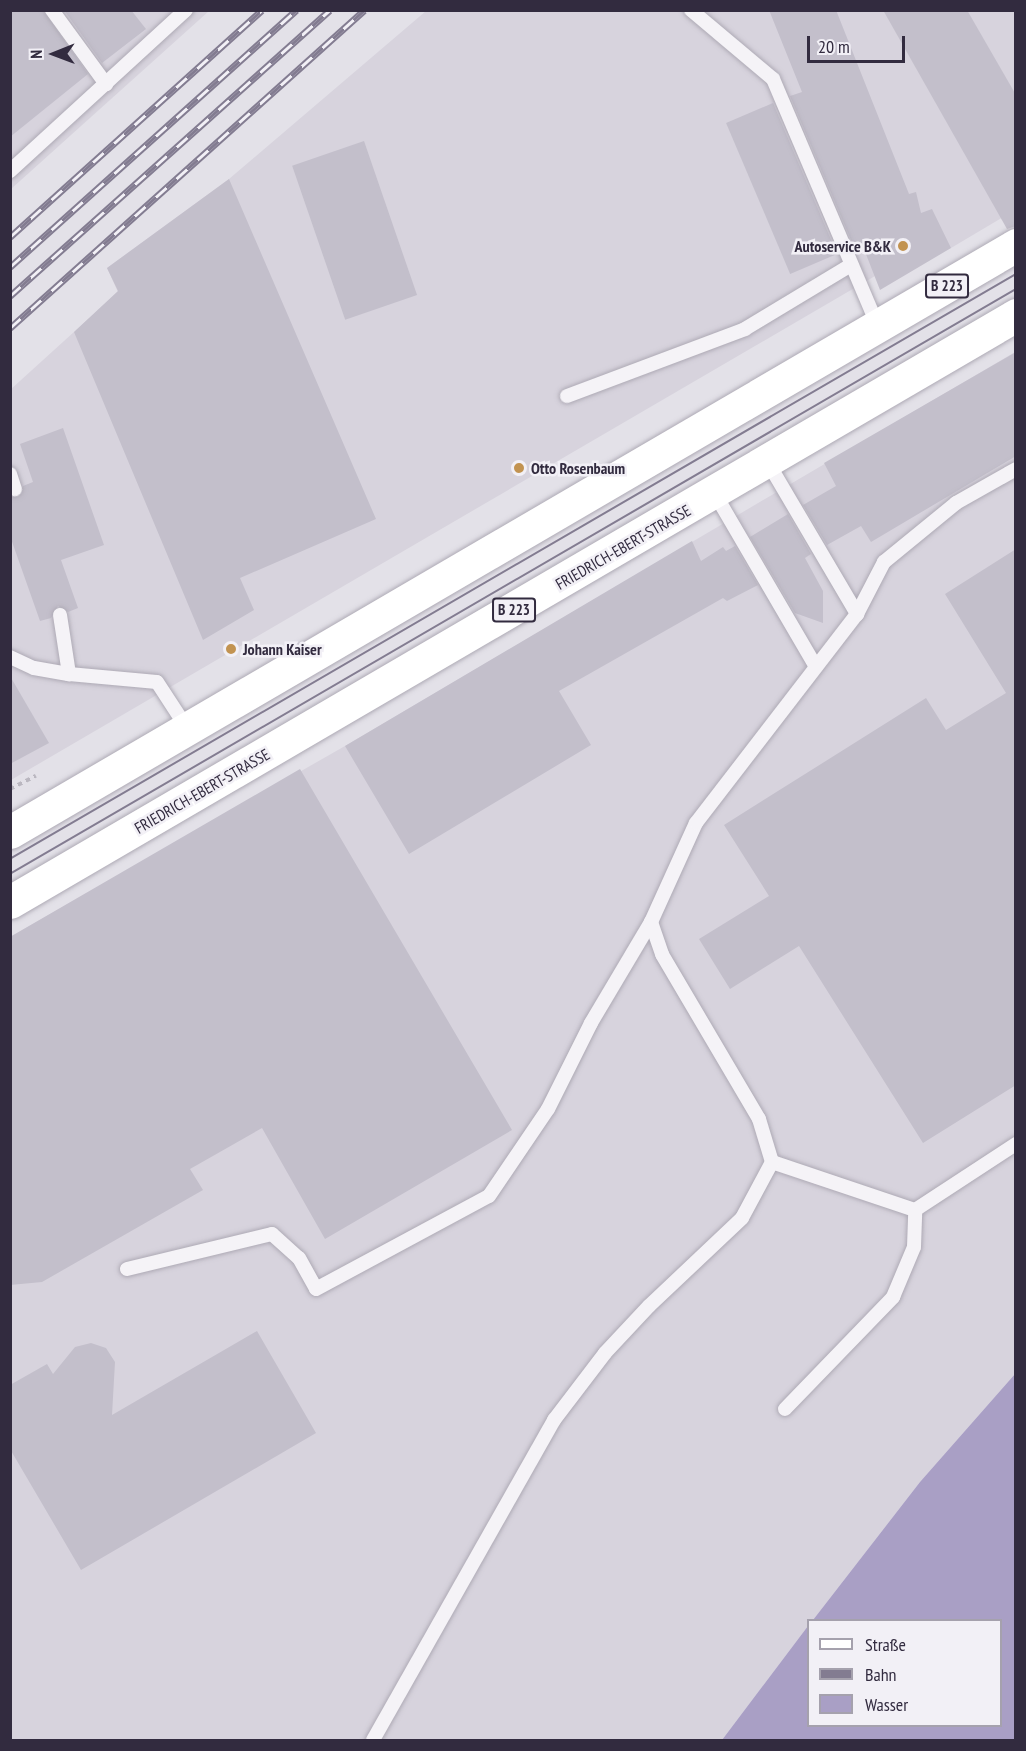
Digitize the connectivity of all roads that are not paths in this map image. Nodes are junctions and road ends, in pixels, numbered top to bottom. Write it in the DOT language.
graph roads {
  1 [pos="52,10"];
  2 [pos="186,10"];
  3 [pos="691,10"];
  4 [pos="106,84"];
  5 [pos="12,166"];
  6 [pos="1016,245"];
  7 [pos="851,265"];
  8 [pos="1016,315"];
  9 [pos="878,326"];
  10 [pos="567,396"];
  11 [pos="767,461"];
  12 [pos="1016,469"];
  13 [pos="10,474"];
  14 [pos="15,489"];
  15 [pos="715,494"];
  16 [pos="857,614"];
  17 [pos="60,615"];
  18 [pos="10,657"];
  19 [pos="816,667"];
  20 [pos="69,674"];
  21 [pos="188,728"];
  22 [pos="10,831"];
  23 [pos="10,902"];
  24 [pos="651,922"];
  25 [pos="1016,1144"];
  26 [pos="772,1162"];
  27 [pos="915,1210"];
  28 [pos="127,1269"];
  29 [pos="785,1409"];
  30 [pos="373,1740"];
  1 -- 4 [label="lane"];
  2 -- 4 [label="lane"];
  3 -- 7 [label="lane"];
  4 -- 5 [label="lane"];
  6 -- 9 [label="main road, B 223"];
  7 -- 9 [label="lane"];
  7 -- 10 [label="lane"];
  8 -- 11 [label="main road, FRIEDRICH-EBERT-STRASSE / B 223"];
  9 -- 21 [label="main road, B 223"];
  11 -- 15 [label="main road, FRIEDRICH-EBERT-STRASSE / B 223"];
  11 -- 16 [label="lane"];
  12 -- 16 [label="lane"];
  13 -- 14 [label="lane"];
  15 -- 19 [label="lane"];
  15 -- 23 [label="main road, FRIEDRICH-EBERT-STRASSE / B 223"];
  16 -- 19 [label="lane"];
  17 -- 20 [label="lane"];
  18 -- 20 [label="lane"];
  19 -- 24 [label="lane"];
  20 -- 21 [label="lane"];
  21 -- 22 [label="main road, B 223"];
  24 -- 26 [label="lane"];
  24 -- 28 [label="lane"];
  25 -- 27 [label="lane"];
  26 -- 27 [label="lane"];
  26 -- 30 [label="lane"];
  27 -- 29 [label="lane"];
}
